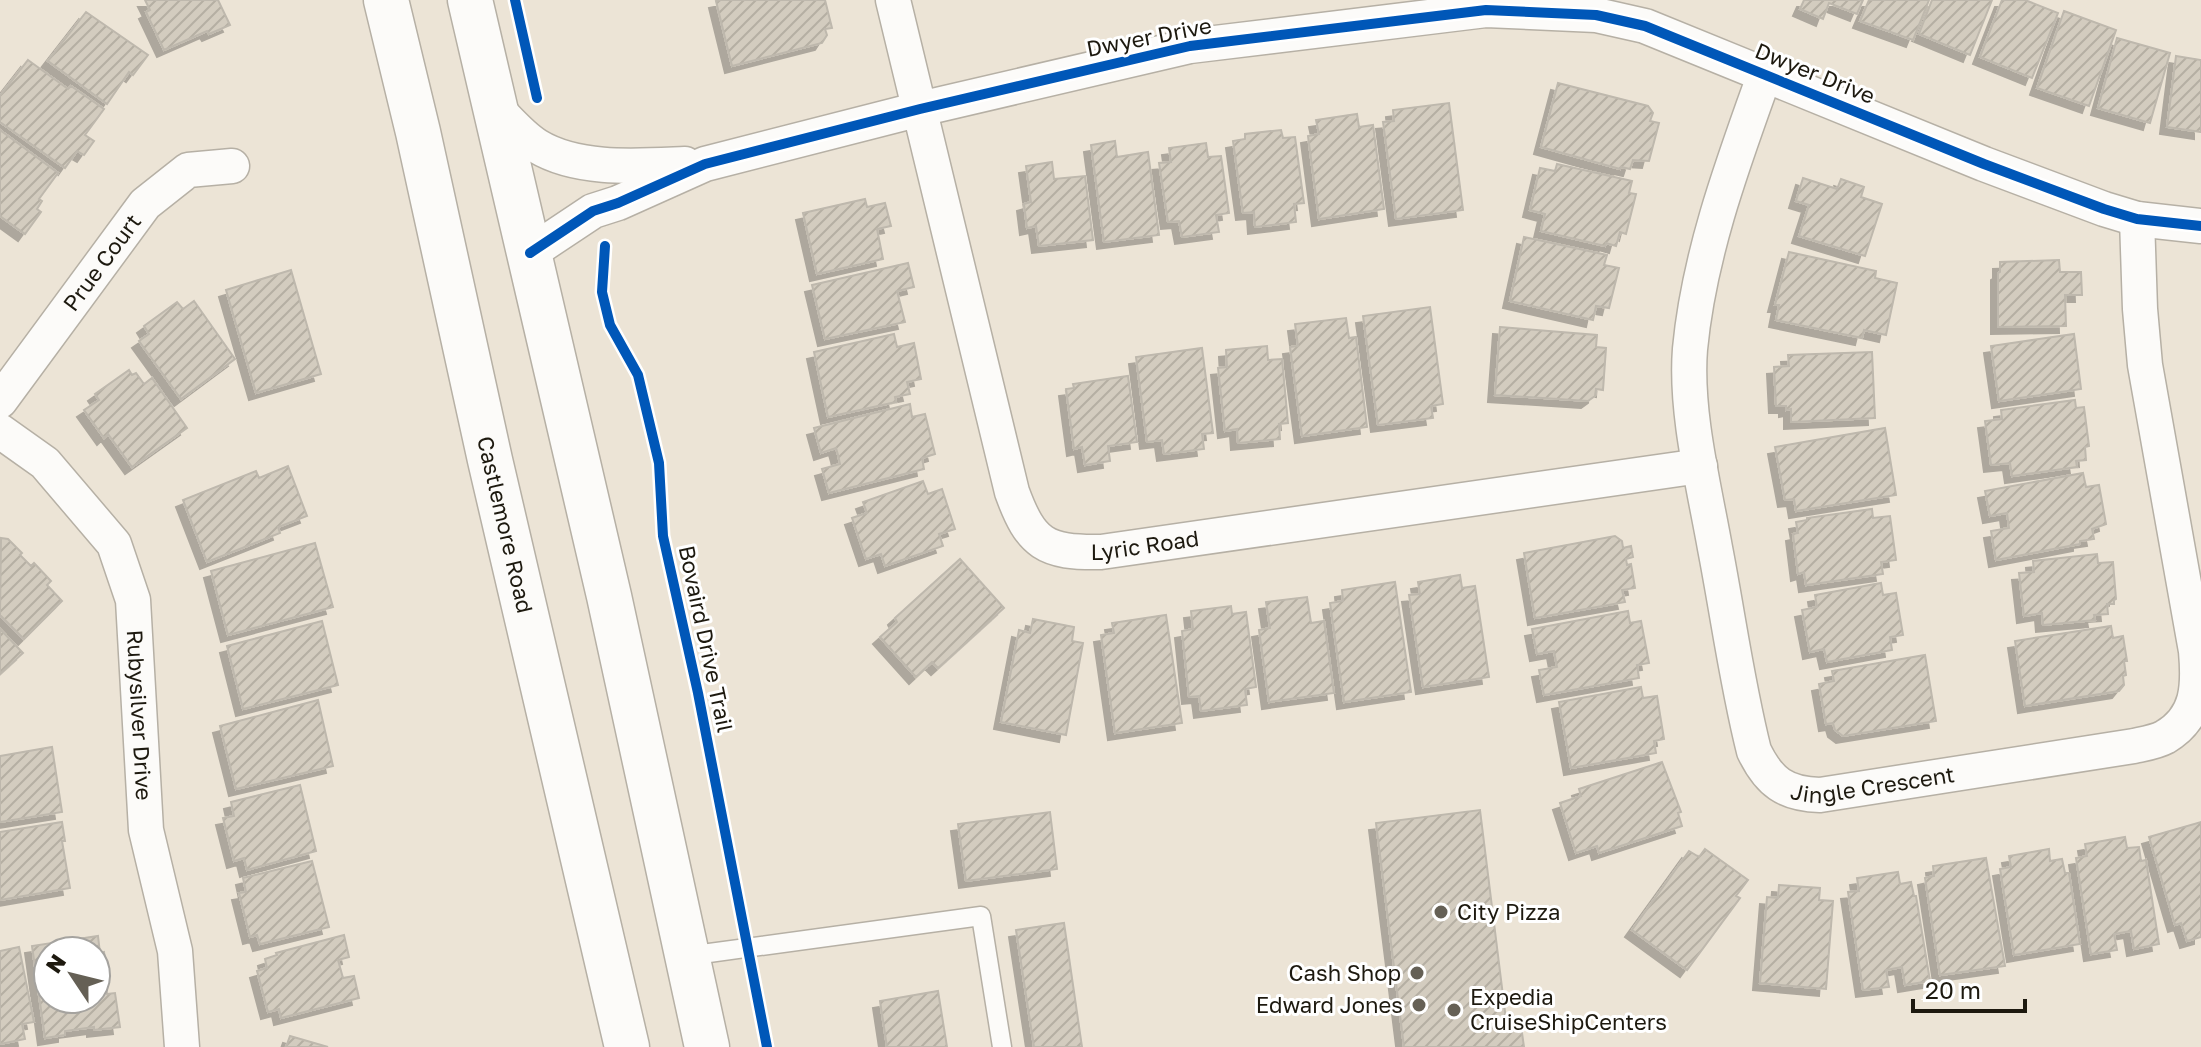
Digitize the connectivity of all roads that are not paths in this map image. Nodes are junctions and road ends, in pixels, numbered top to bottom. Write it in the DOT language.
graph roads {
  1 [pos="386,0"];
  2 [pos="470,0"];
  3 [pos="893,0"];
  4 [pos="1765,74"];
  5 [pos="495,107"];
  6 [pos="920,109"];
  7 [pos="705,164"];
  8 [pos="232,166"];
  9 [pos="2137,219"];
  10 [pos="2201,226"];
  11 [pos="530,253"];
  12 [pos="0,401"];
  13 [pos="0,431"];
  14 [pos="1700,466"];
  15 [pos="686,956"];
  16 [pos="182,1047"];
  17 [pos="627,1047"];
  18 [pos="707,1047"];
  19 [pos="1002,1047"];
  1 -- 17 [label="main road, Castlemore Road"];
  2 -- 5 [label="main road"];
  3 -- 6 [label="street, Lyric Road"];
  4 -- 6 [label="street, Dwyer Drive"];
  4 -- 9 [label="street, Dwyer Drive"];
  4 -- 14 [label="street, Jingle Crescent"];
  5 -- 7 [label="street, Dwyer Drive"];
  5 -- 11 [label="main road"];
  6 -- 7 [label="street, Dwyer Drive"];
  6 -- 14 [label="street, Lyric Road"];
  7 -- 11 [label="street, Dwyer Drive"];
  8 -- 12 [label="street, Prue Court"];
  9 -- 10 [label="street, Dwyer Drive"];
  9 -- 14 [label="street, Jingle Crescent"];
  11 -- 15 [label="main road"];
  13 -- 16 [label="street, Rubysilver Drive"];
  15 -- 18 [label="main road"];
  15 -- 19 [label="lane"];
}
